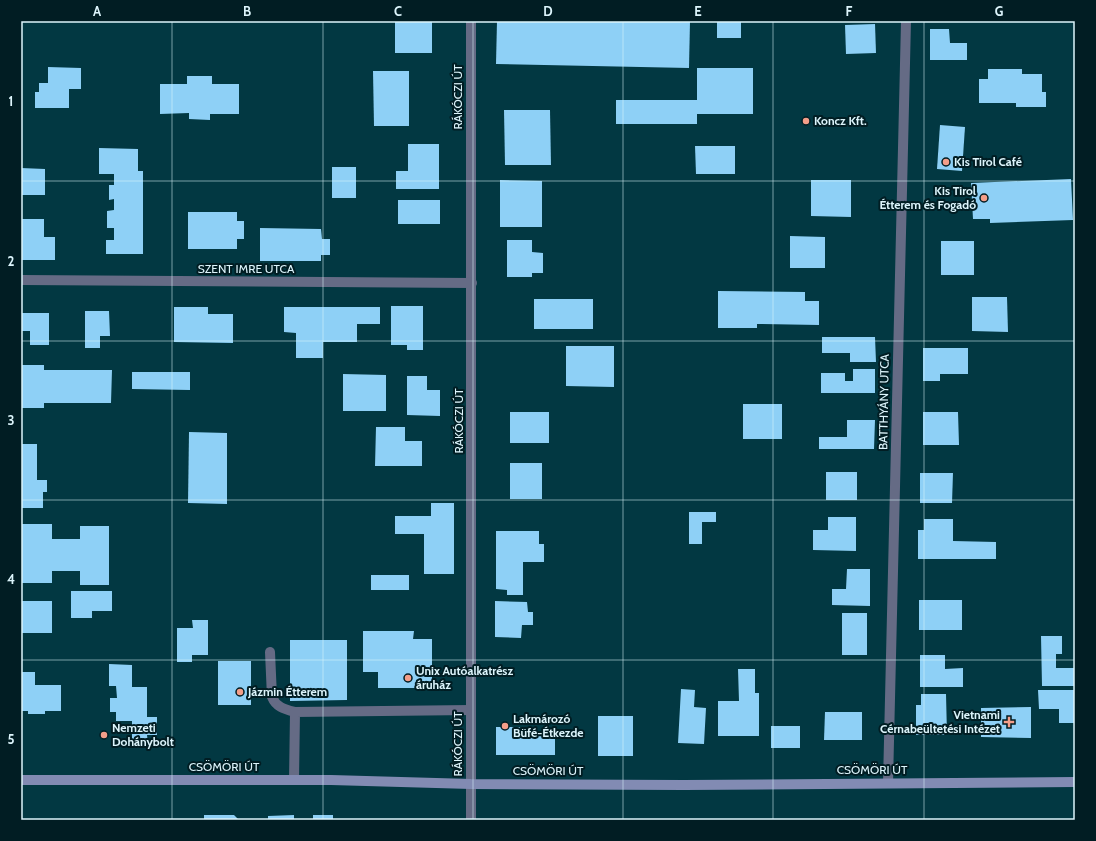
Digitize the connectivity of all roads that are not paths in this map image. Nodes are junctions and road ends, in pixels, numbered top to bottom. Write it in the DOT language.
graph roads {
  1 [pos="471,21"];
  2 [pos="906,21"];
  3 [pos="21,280"];
  4 [pos="472,283"];
  5 [pos="270,652"];
  6 [pos="471,710"];
  7 [pos="295,712"];
  8 [pos="21,780"];
  9 [pos="294,780"];
  10 [pos="1075,782"];
  11 [pos="888,783"];
  12 [pos="471,784"];
  13 [pos="471,820"];
  1 -- 4 [label="street, RÁKÓCZI ÚT"];
  2 -- 11 [label="street, BATTHYÁNY UTCA"];
  3 -- 4 [label="street, SZENT IMRE UTCA"];
  4 -- 6 [label="street, RÁKÓCZI ÚT"];
  5 -- 7 [label="street"];
  6 -- 7 [label="street"];
  6 -- 12 [label="street, RÁKÓCZI ÚT"];
  7 -- 9 [label="street"];
  8 -- 9 [label="main road, CSÖMÖRI ÚT"];
  9 -- 12 [label="main road, CSÖMÖRI ÚT"];
  10 -- 11 [label="main road, CSÖMÖRI ÚT"];
  11 -- 12 [label="main road, CSÖMÖRI ÚT"];
  12 -- 13 [label="street, RÁKÓCZI ÚT"];
}
